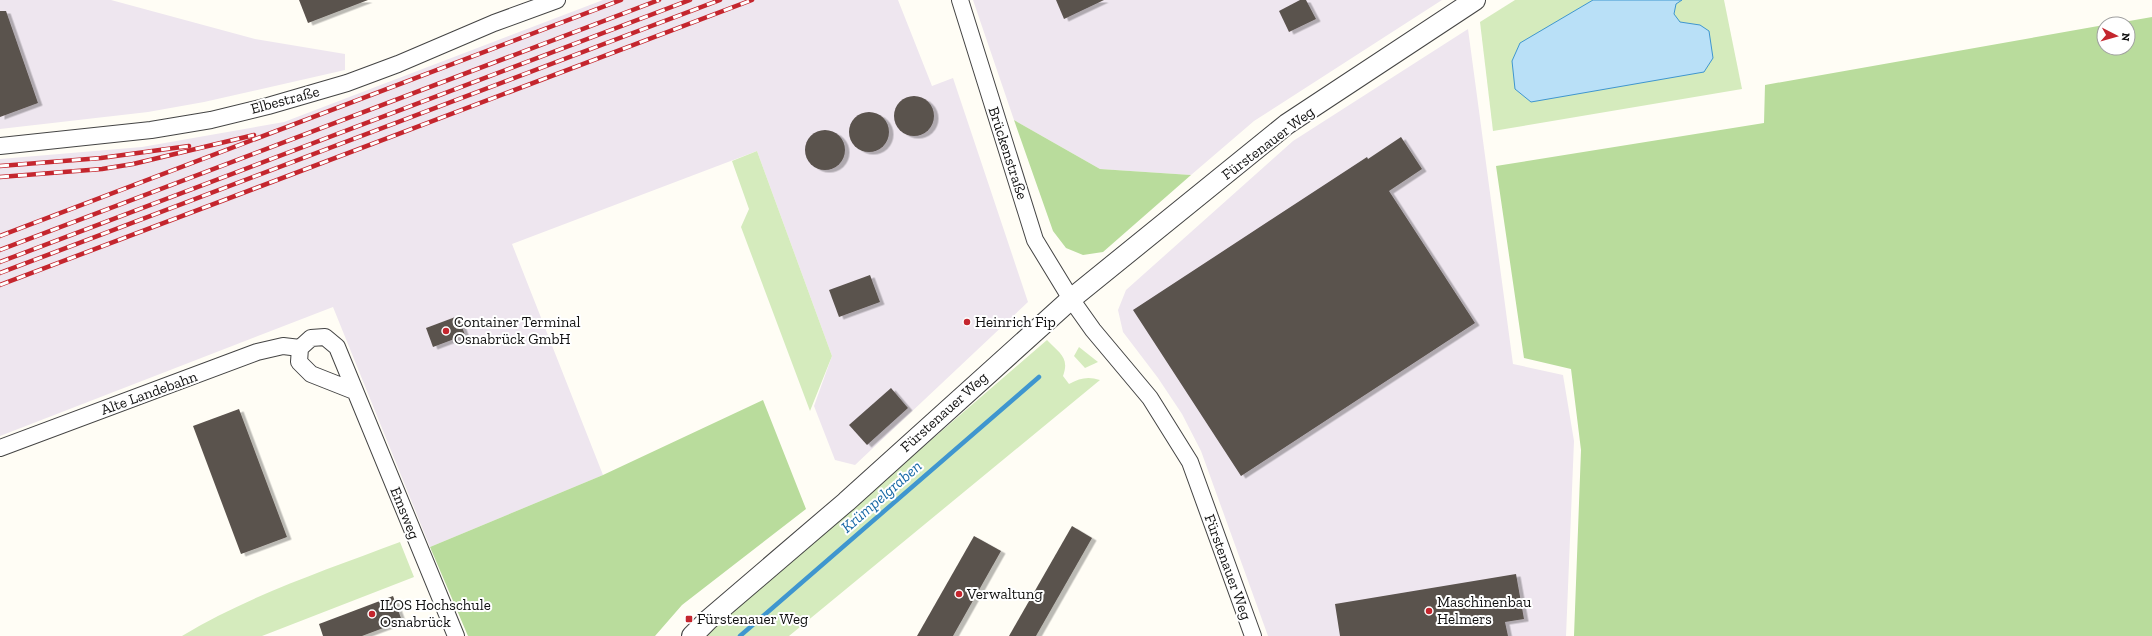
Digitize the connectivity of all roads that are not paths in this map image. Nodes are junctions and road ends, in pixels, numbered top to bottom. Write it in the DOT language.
graph roads {
  1 [pos="557,0"];
  2 [pos="960,0"];
  3 [pos="1475,0"];
  4 [pos="0,146"];
  5 [pos="1071,299"];
  6 [pos="300,348"];
  7 [pos="354,391"];
  8 [pos="0,448"];
  9 [pos="456,636"];
  10 [pos="692,636"];
  11 [pos="1253,636"];
  1 -- 4 [label="street, Elbestraße"];
  2 -- 5 [label="street, Brückenstraße"];
  3 -- 5 [label="street, Fürstenauer Weg"];
  5 -- 10 [label="street, Fürstenauer Weg"];
  5 -- 11 [label="street, Fürstenauer Weg"];
  6 -- 7 [label="street"];
  6 -- 7 [label="street, Emsweg"];
  6 -- 8 [label="street, Alte Landebahn"];
  7 -- 9 [label="street, Emsweg"];
}
